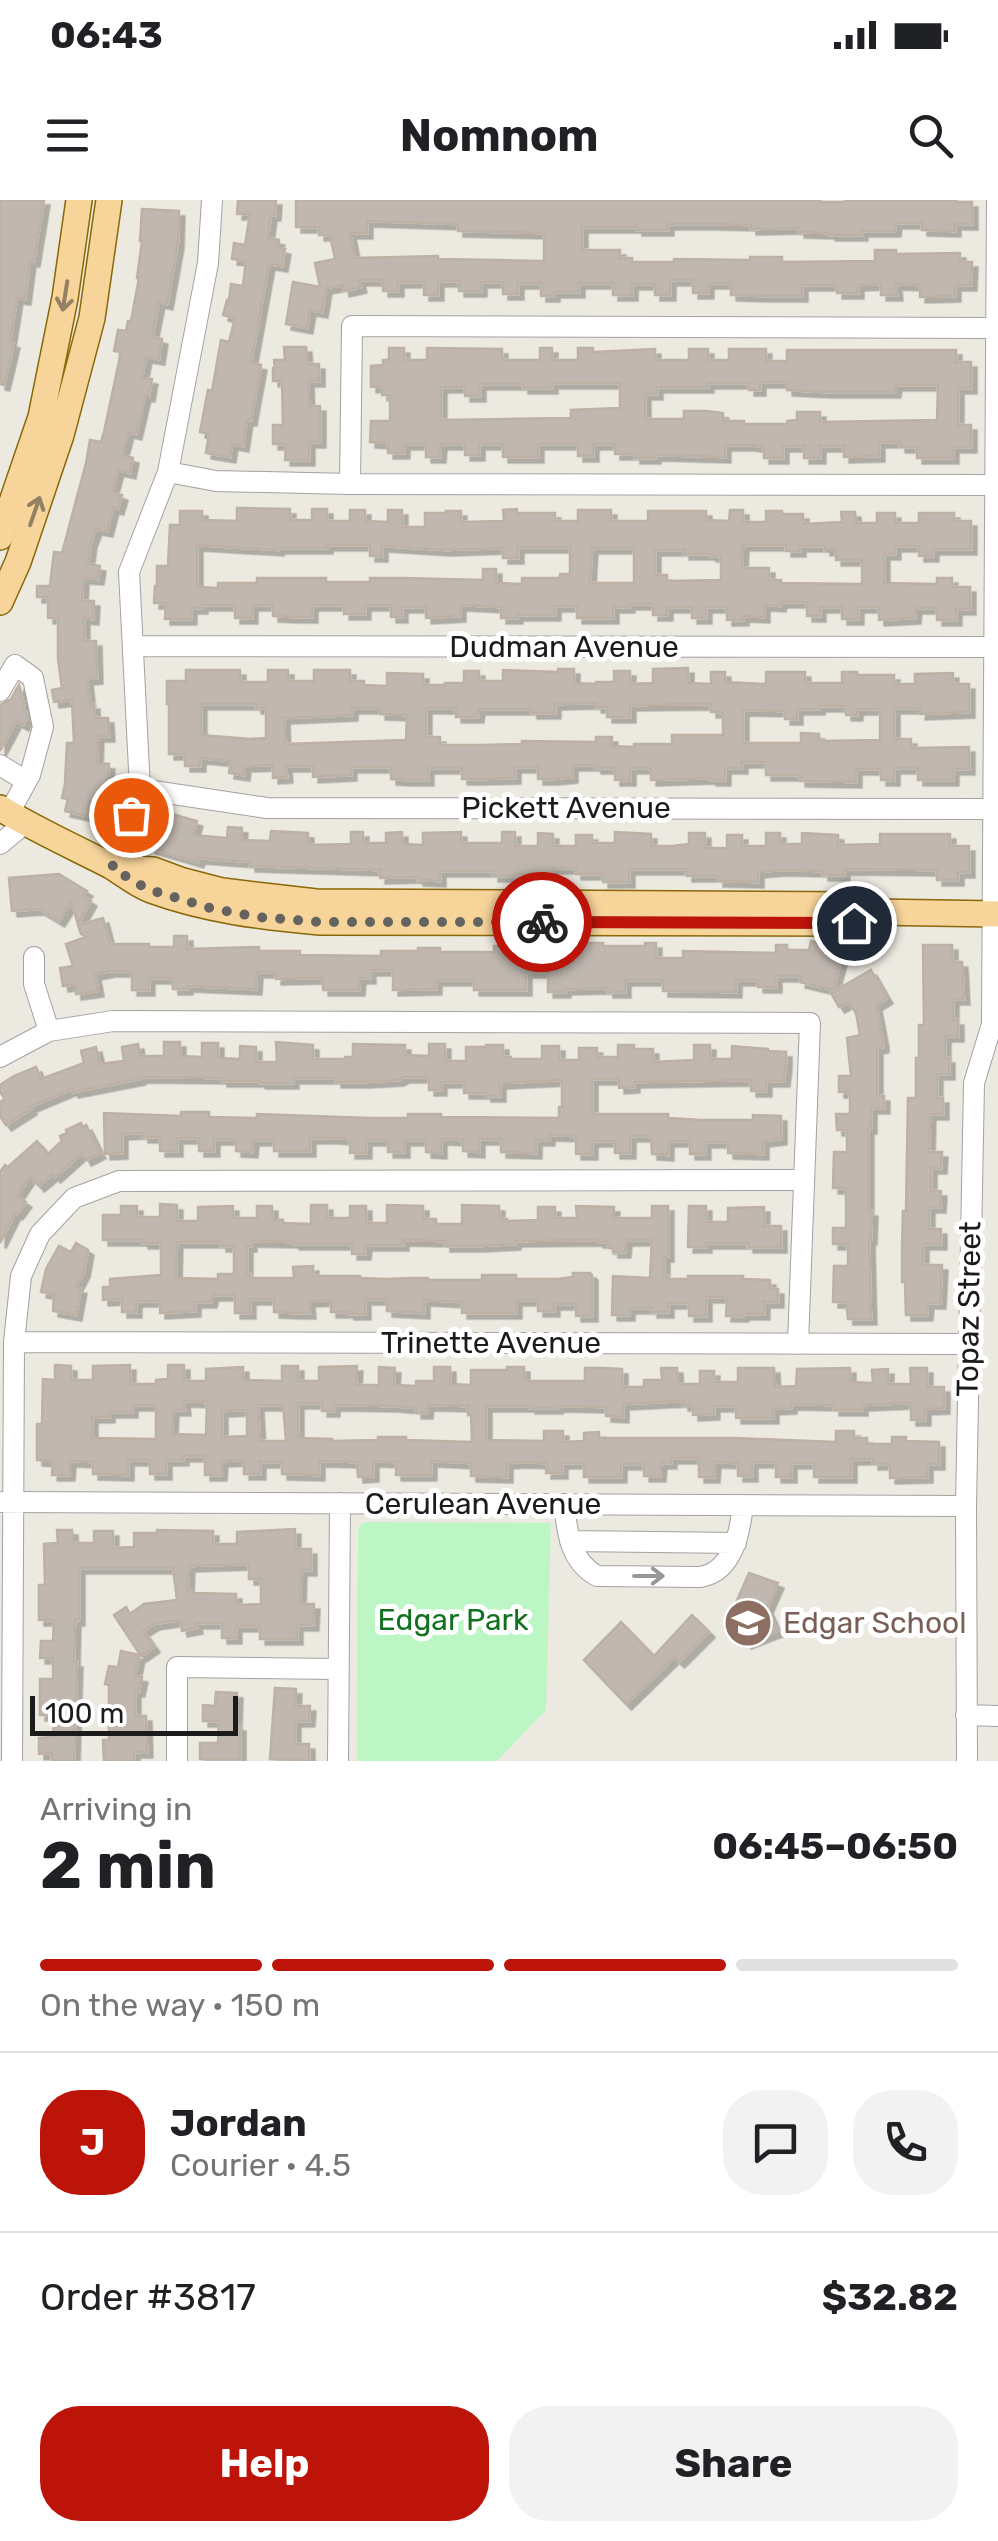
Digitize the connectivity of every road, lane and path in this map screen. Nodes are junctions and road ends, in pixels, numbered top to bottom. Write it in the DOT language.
graph roads {
  1 [pos="79,200"];
  2 [pos="110,200"];
  3 [pos="212,200"];
  4 [pos="997,200"];
  5 [pos="996,328"];
  6 [pos="168,472"];
  7 [pos="350,484"];
  8 [pos="995,485"];
  9 [pos="0,537"];
  10 [pos="0,602"];
  11 [pos="134,646"];
  12 [pos="993,647"];
  13 [pos="0,691"];
  14 [pos="0,765"];
  15 [pos="26,781"];
  16 [pos="140,789"];
  17 [pos="992,809"];
  18 [pos="11,815"];
  19 [pos="0,844"];
  20 [pos="112,868"];
  21 [pos="995,914"];
  22 [pos="34,957"];
  23 [pos="995,1024"];
  24 [pos="48,1031"];
  25 [pos="0,1056"];
  26 [pos="804,1180"];
  27 [pos="14,1342"];
  28 [pos="798,1344"];
  29 [pos="968,1344"];
  30 [pos="6,1502"];
  31 [pos="340,1503"];
  32 [pos="564,1504"];
  33 [pos="744,1504"];
  34 [pos="966,1506"];
  35 [pos="570,1541"];
  36 [pos="736,1543"];
  37 [pos="338,1668"];
  38 [pos="966,1716"];
  39 [pos="998,1716"];
  40 [pos="12,1761"];
  41 [pos="176,1761"];
  42 [pos="338,1761"];
  43 [pos="967,1761"];
  1 -- 9 [label="main road, one-way"];
  10 -- 2 [label="main road, one-way"];
  3 -- 6 [label="street"];
  4 -- 5 [label="street, Topaz Street"];
  5 -- 7 [label="street"];
  5 -- 8 [label="street, Topaz Street"];
  6 -- 7 [label="street"];
  6 -- 11 [label="street"];
  7 -- 8 [label="street"];
  8 -- 12 [label="street, Topaz Street"];
  11 -- 12 [label="street, Dudman Avenue"];
  11 -- 16 [label="street"];
  12 -- 17 [label="street, Topaz Street"];
  13 -- 15 [label="street"];
  14 -- 15 [label="street"];
  15 -- 18 [label="street"];
  16 -- 17 [label="street, Pickett Avenue"];
  16 -- 20 [label="street"];
  17 -- 21 [label="street, Topaz Street"];
  18 -- 19 [label="street"];
  18 -- 20 [label="main road"];
  20 -- 21 [label="main road"];
  21 -- 23 [label="street, Topaz Street"];
  22 -- 24 [label="street"];
  23 -- 29 [label="street, Topaz Street"];
  24 -- 25 [label="street"];
  24 -- 26 [label="street"];
  26 -- 27 [label="street"];
  26 -- 28 [label="street"];
  27 -- 28 [label="street, Trinette Avenue"];
  27 -- 30 [label="street"];
  28 -- 29 [label="street, Trinette Avenue"];
  29 -- 34 [label="street, Topaz Street"];
  30 -- 31 [label="street, Cerulean Avenue"];
  30 -- 40 [label="street"];
  31 -- 32 [label="street, Cerulean Avenue"];
  31 -- 37 [label="street"];
  32 -- 33 [label="street, Cerulean Avenue"];
  32 -- 35 [label="street"];
  33 -- 34 [label="street, Cerulean Avenue"];
  33 -- 36 [label="street"];
  34 -- 38 [label="street, Topaz Street"];
  35 -- 36 [label="street"];
  35 -- 36 [label="street, one-way"];
  37 -- 41 [label="street"];
  37 -- 42 [label="street"];
  38 -- 39 [label="street"];
  38 -- 43 [label="street, Topaz Street"];
}
